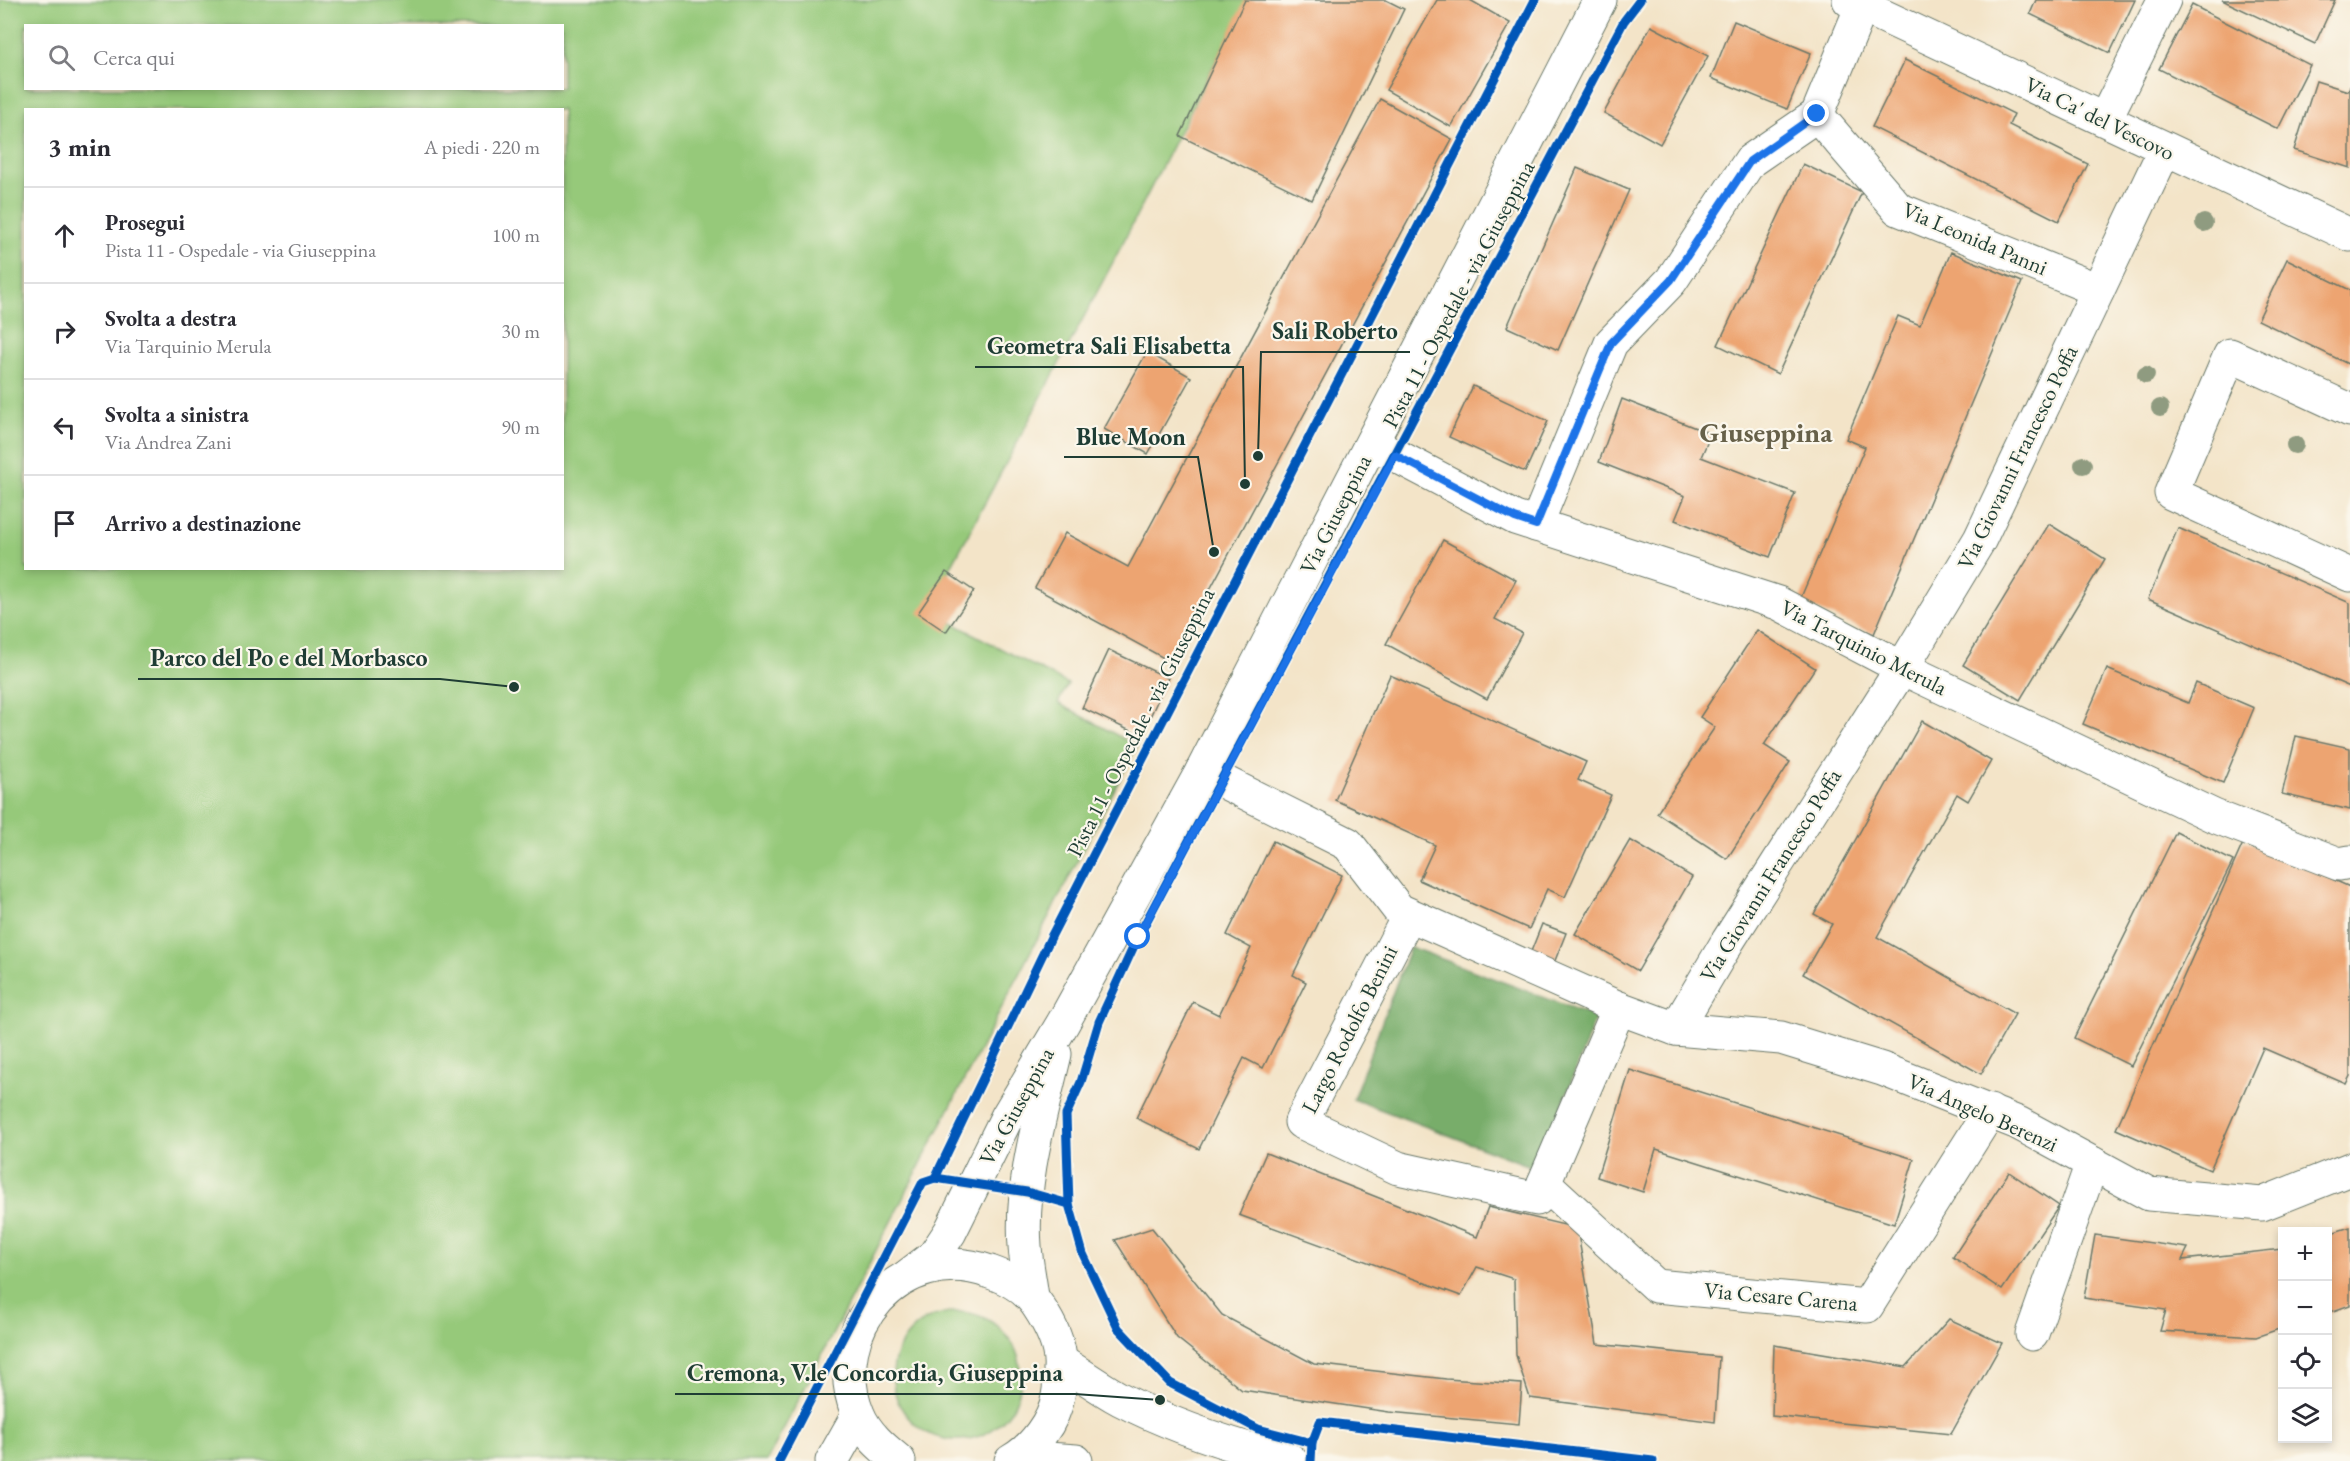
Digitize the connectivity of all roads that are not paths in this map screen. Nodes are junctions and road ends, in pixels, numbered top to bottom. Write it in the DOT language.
graph roads {
  1 [pos="1600,0"];
  2 [pos="2164,0"];
  3 [pos="1856,3"];
  4 [pos="1817,114"];
  5 [pos="2105,119"];
  6 [pos="2165,149"];
  7 [pos="2350,236"];
  8 [pos="2098,290"];
  9 [pos="2350,410"];
  10 [pos="1372,443"];
  11 [pos="1536,525"];
  12 [pos="2350,575"];
  13 [pos="1902,668"];
  14 [pos="1202,771"];
  15 [pos="2350,862"];
  16 [pos="1409,915"];
  17 [pos="1619,1008"];
  18 [pos="1063,1023"];
  19 [pos="1676,1029"];
  20 [pos="1990,1111"];
  21 [pos="2092,1163"];
  22 [pos="2350,1169"];
  23 [pos="1544,1183"];
  24 [pos="909,1275"];
  25 [pos="1032,1297"];
  26 [pos="2032,1334"];
  27 [pos="1061,1362"];
  28 [pos="858,1415"];
  29 [pos="1015,1459"];
  30 [pos="832,1461"];
  31 [pos="899,1461"];
  32 [pos="1076,1461"];
  33 [pos="1291,1461"];
  1 -- 10 [label="street, Via Giuseppina"];
  2 -- 5 [label="street"];
  3 -- 4 [label="street"];
  3 -- 5 [label="street, Via Ca' del Vescovo"];
  4 -- 8 [label="street, Via Leonida Panni"];
  4 -- 11 [label="street"];
  5 -- 6 [label="street, Via Ca' del Vescovo"];
  6 -- 7 [label="street, Via Ca' del Vescovo"];
  6 -- 8 [label="street, Via Giovanni Francesco Poffa"];
  8 -- 13 [label="street, Via Giovanni Francesco Poffa"];
  9 -- 12 [label="street"];
  10 -- 11 [label="street, Via Tarquinio Merula"];
  10 -- 14 [label="street, Via Giuseppina"];
  11 -- 13 [label="street, Via Tarquinio Merula"];
  13 -- 15 [label="street, Via Tarquinio Merula"];
  13 -- 19 [label="street, Via Giovanni Francesco Poffa"];
  14 -- 16 [label="street"];
  14 -- 18 [label="street, Via Giuseppina"];
  16 -- 17 [label="street"];
  16 -- 23 [label="street, Largo Rodolfo Benini"];
  17 -- 19 [label="street"];
  17 -- 23 [label="street"];
  18 -- 24 [label="street, Via Giuseppina"];
  18 -- 25 [label="street, Via Giuseppina"];
  19 -- 20 [label="street, Via Angelo Berenzi"];
  20 -- 21 [label="street, Via Angelo Berenzi"];
  20 -- 23 [label="street, Via Cesare Carena"];
  21 -- 22 [label="street, Via Angelo Berenzi"];
  21 -- 26 [label="street"];
  24 -- 25 [label="street, Via Giuseppina"];
  24 -- 28 [label="street, Via Giuseppina"];
  25 -- 27 [label="street, Via Giuseppina"];
  27 -- 29 [label="street, Via Giuseppina"];
  27 -- 33 [label="street"];
  28 -- 30 [label="street"];
  28 -- 31 [label="street, Via Giuseppina"];
  29 -- 32 [label="street"];
}
